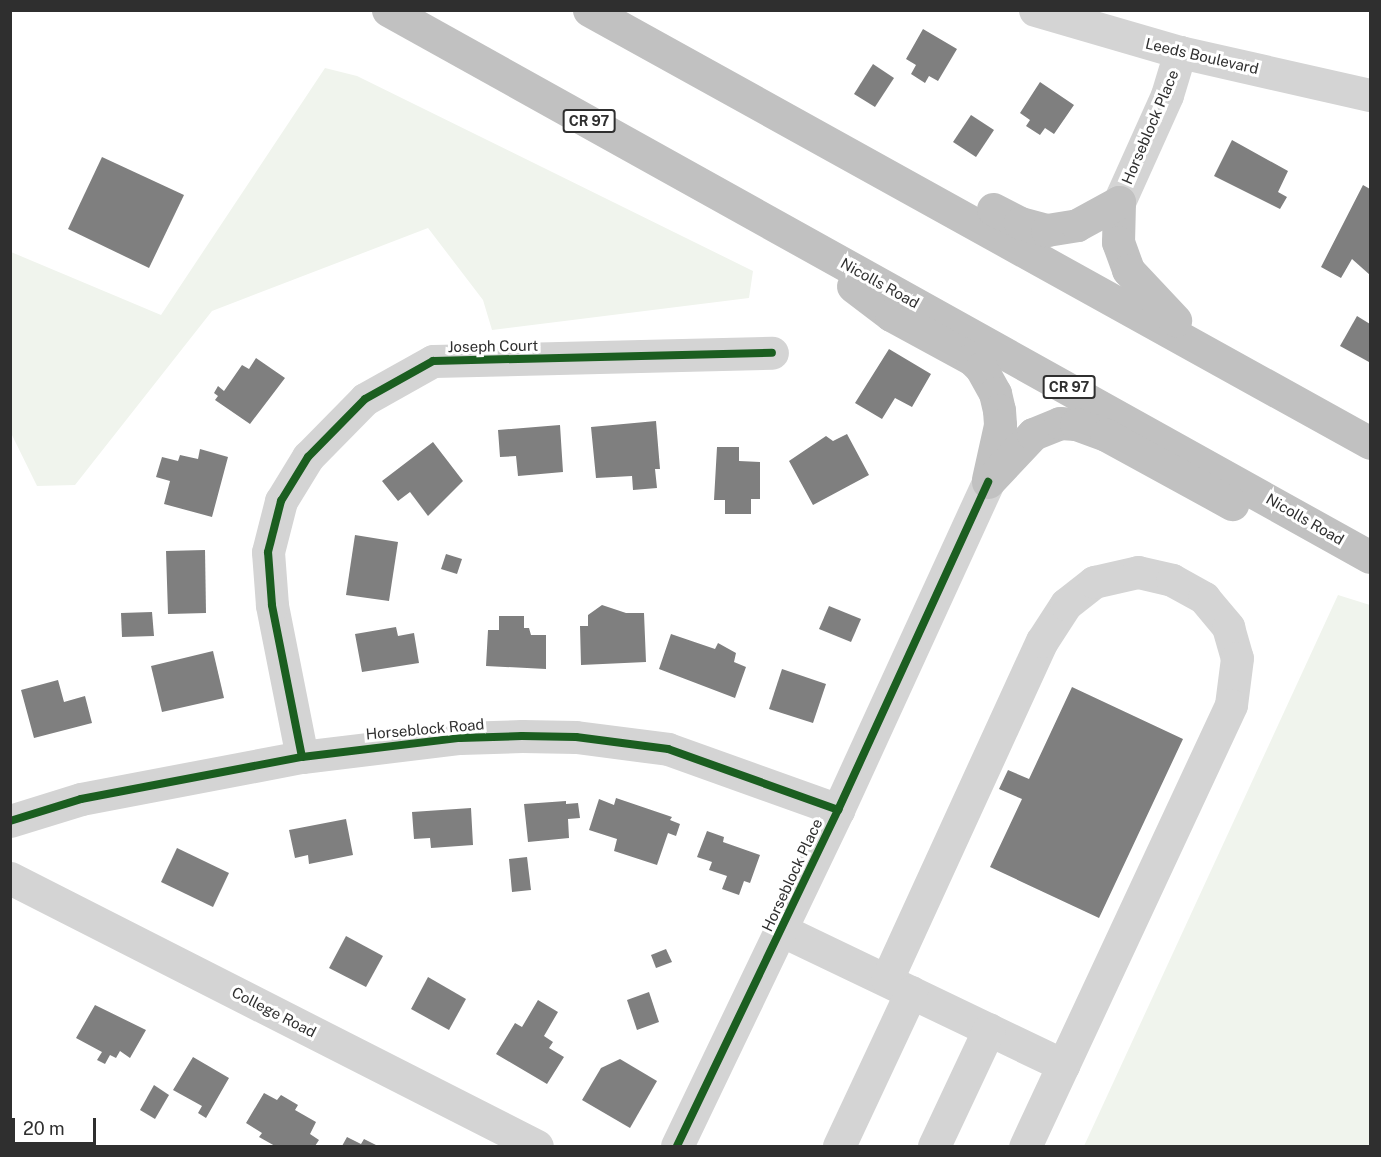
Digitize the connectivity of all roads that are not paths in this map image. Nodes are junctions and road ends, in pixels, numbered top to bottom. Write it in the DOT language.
graph roads {
  1 [pos="376,10"];
  2 [pos="589,10"];
  3 [pos="1035,10"];
  4 [pos="400,17"];
  5 [pos="1180,52"];
  6 [pos="682,62"];
  7 [pos="1371,95"];
  8 [pos="1119,202"];
  9 [pos="766,219"];
  10 [pos="1192,344"];
  11 [pos="772,353"];
  12 [pos="1371,443"];
  13 [pos="988,482"];
  14 [pos="1371,557"];
  15 [pos="1371,576"];
  16 [pos="302,757"];
  17 [pos="838,810"];
  18 [pos="10,821"];
  19 [pos="10,878"];
  20 [pos="781,930"];
  21 [pos="899,986"];
  22 [pos="989,1029"];
  23 [pos="1063,1065"];
  24 [pos="537,1146"];
  25 [pos="677,1146"];
  26 [pos="838,1146"];
  27 [pos="934,1146"];
  28 [pos="1025,1146"];
  1 -- 4 [label="highway, Nicolls Road"];
  2 -- 6 [label="highway"];
  3 -- 5 [label="street, Leeds Boulevard"];
  4 -- 9 [label="highway, Nicolls Road / CR 97"];
  5 -- 7 [label="street, Leeds Boulevard"];
  5 -- 8 [label="street, Horseblock Place"];
  6 -- 8 [label="highway"];
  6 -- 10 [label="highway"];
  8 -- 10 [label="highway"];
  9 -- 13 [label="highway"];
  9 -- 14 [label="highway, Nicolls Road / CR 97"];
  10 -- 12 [label="highway"];
  11 -- 16 [label="street, Joseph Court"];
  13 -- 15 [label="highway"];
  13 -- 17 [label="street, Horseblock Place"];
  16 -- 17 [label="street, Horseblock Road"];
  16 -- 18 [label="street, Horseblock Road"];
  17 -- 20 [label="street, Horseblock Place"];
  19 -- 24 [label="street, College Road"];
  20 -- 21 [label="street"];
  20 -- 25 [label="street, Horseblock Place"];
  21 -- 22 [label="street"];
  21 -- 23 [label="street"];
  21 -- 26 [label="street"];
  22 -- 23 [label="street"];
  22 -- 27 [label="street"];
  23 -- 28 [label="street"];
}
